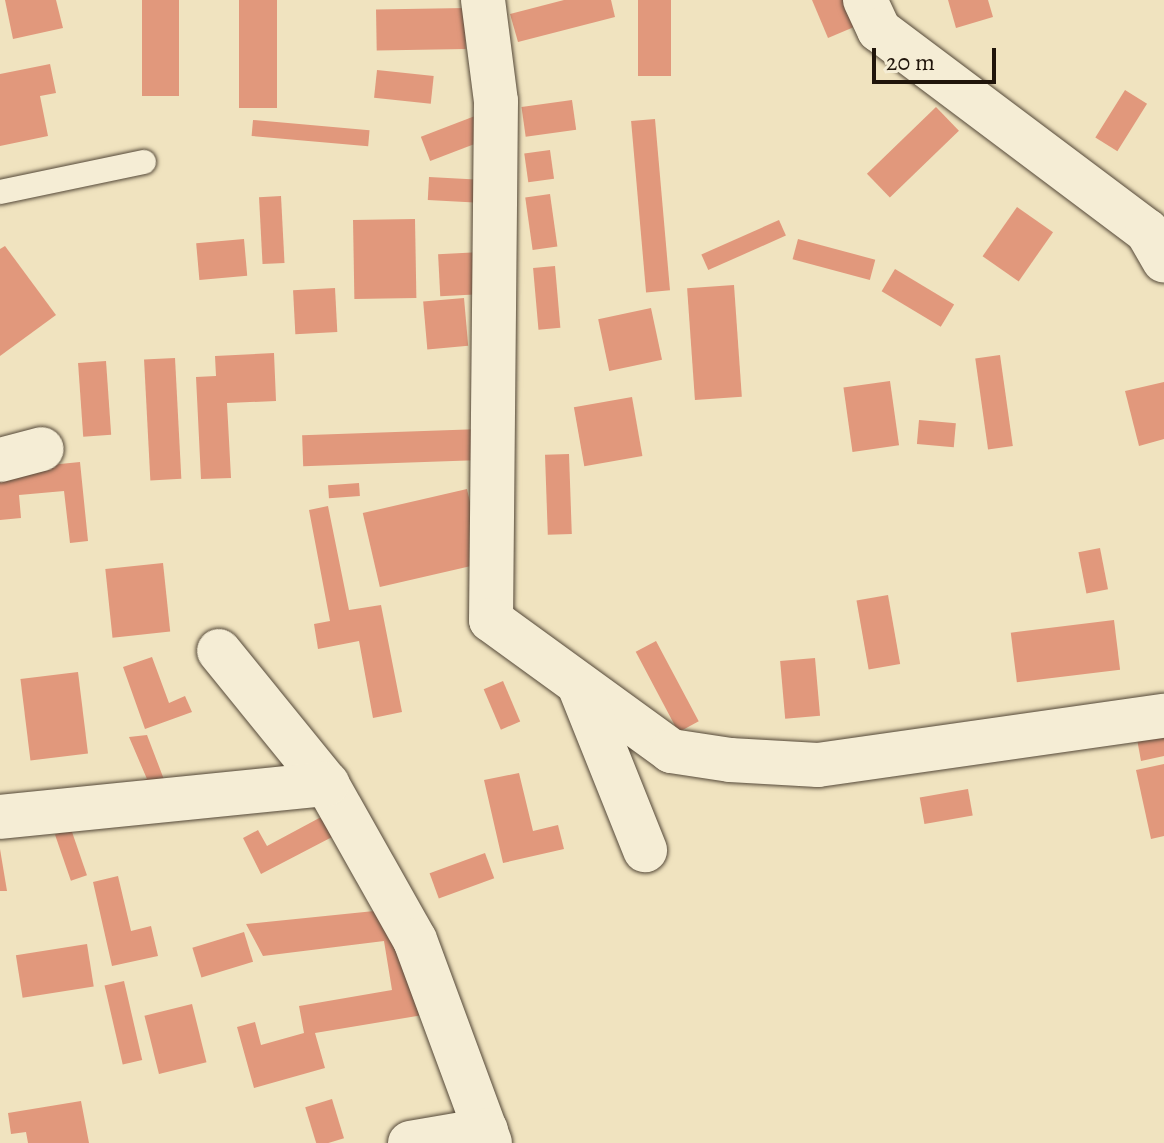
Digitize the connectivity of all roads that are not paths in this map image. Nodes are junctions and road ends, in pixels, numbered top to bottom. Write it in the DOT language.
graph roads {
  1 [pos="483,0"];
  2 [pos="865,0"];
  3 [pos="144,162"];
  4 [pos="0,192"];
  5 [pos="1164,261"];
  6 [pos="42,449"];
  7 [pos="0,460"];
  8 [pos="219,651"];
  9 [pos="579,685"];
  10 [pos="1164,716"];
  11 [pos="327,784"];
  12 [pos="0,817"];
  13 [pos="645,850"];
  14 [pos="488,1137"];
  15 [pos="410,1143"];
  1 -- 9 [label="street"];
  2 -- 5 [label="street"];
  3 -- 4 [label="lane"];
  6 -- 7 [label="street"];
  8 -- 11 [label="street"];
  9 -- 10 [label="street"];
  9 -- 13 [label="street"];
  11 -- 12 [label="street"];
  11 -- 14 [label="street"];
  14 -- 15 [label="street"];
}
